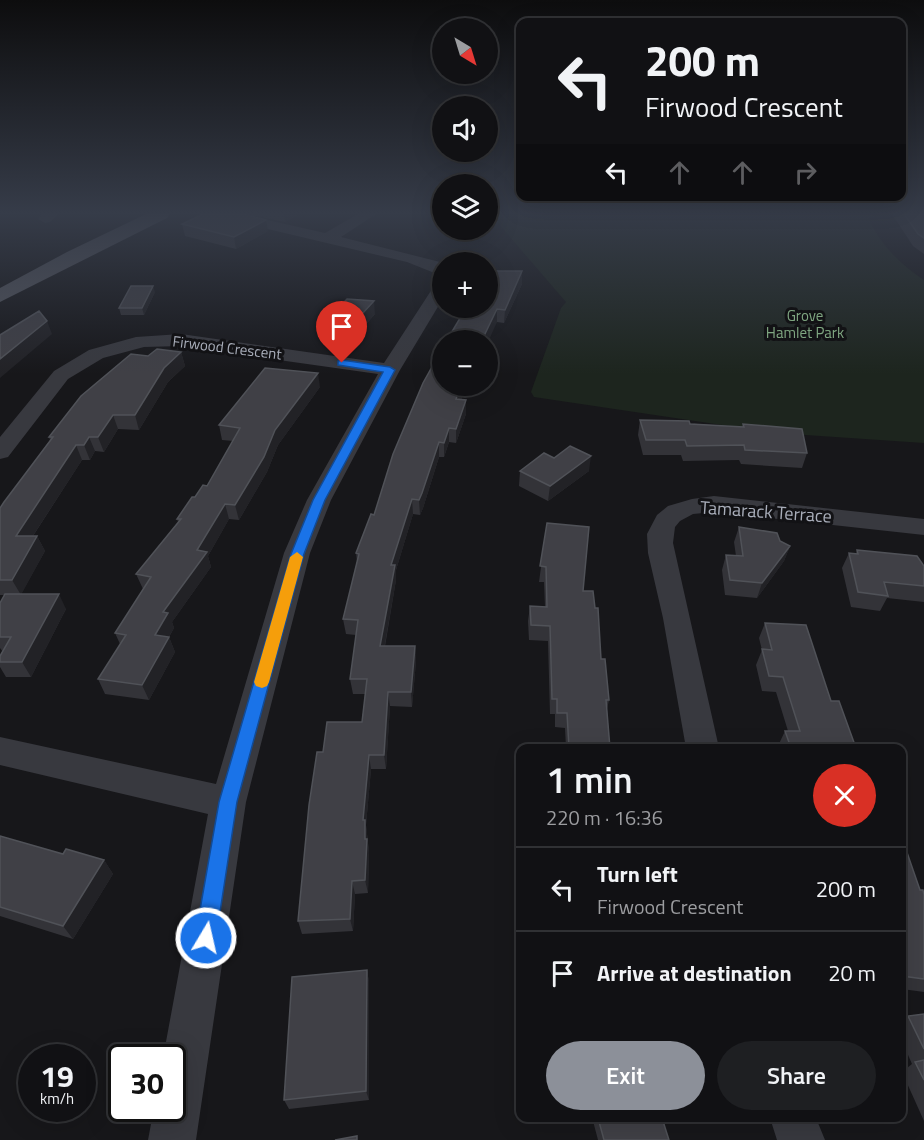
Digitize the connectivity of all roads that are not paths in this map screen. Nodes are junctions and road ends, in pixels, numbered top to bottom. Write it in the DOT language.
graph roads {
  1 [pos="53,267"];
  2 [pos="0,296"];
  3 [pos="432,303"];
  4 [pos="390,370"];
  5 [pos="0,452"];
  6 [pos="924,527"];
  7 [pos="701,744"];
  8 [pos="0,751"];
  9 [pos="228,802"];
  10 [pos="794,1122"];
  11 [pos="172,1140"];
  12 [pos="801,1140"];
  1 -- 2 [label="main road"];
  3 -- 4 [label="street"];
  4 -- 5 [label="street, Firwood Crescent"];
  4 -- 9 [label="street"];
  6 -- 7 [label="street, Tamarack Terrace"];
  8 -- 9 [label="street"];
  9 -- 11 [label="street"];
  10 -- 12 [label="street"];
}
